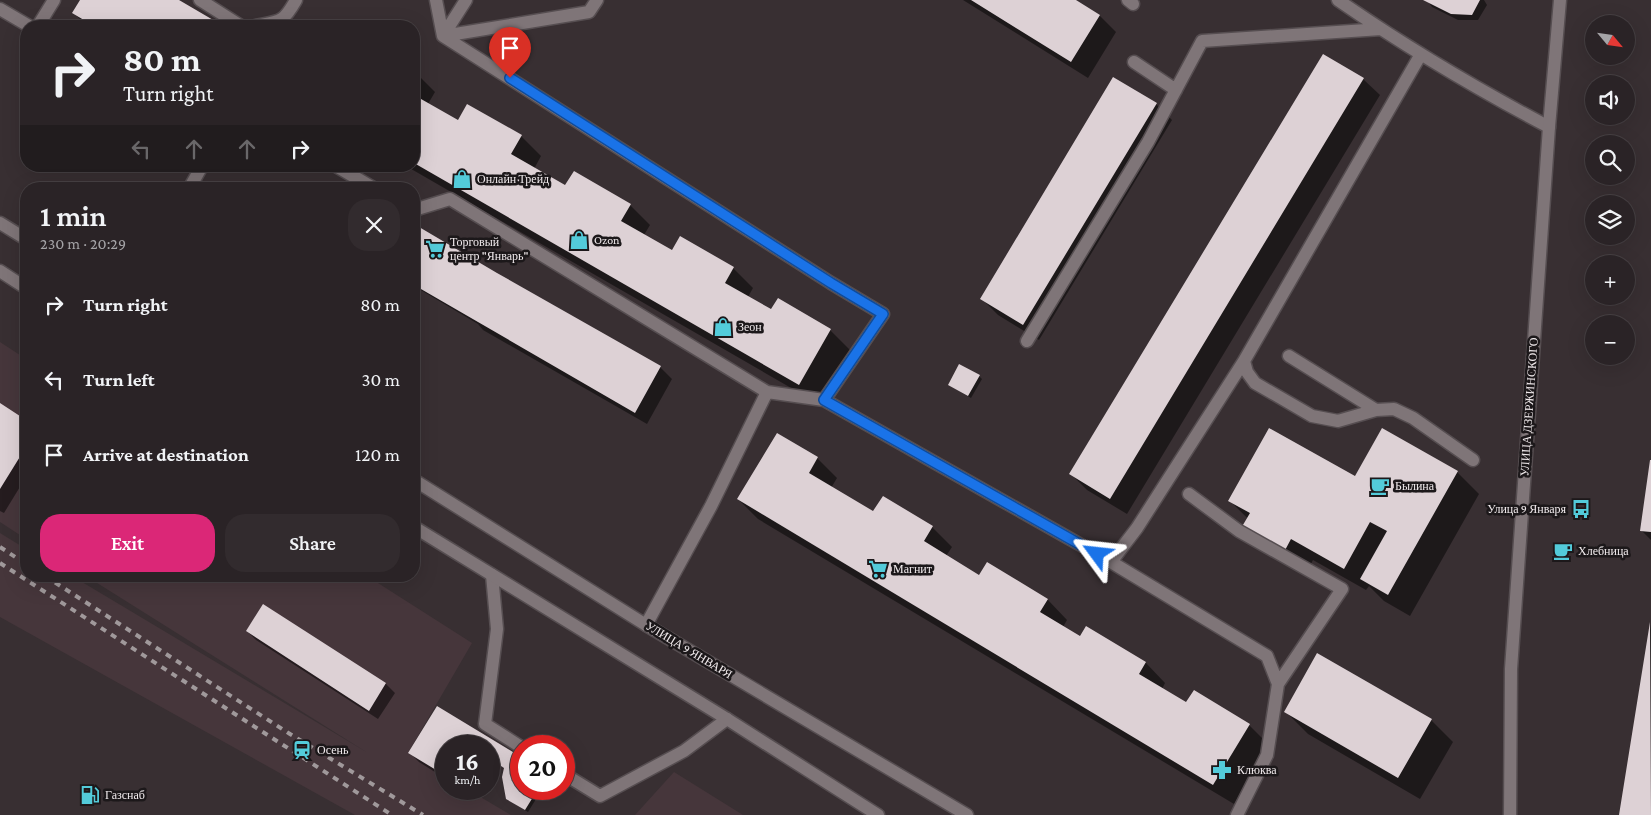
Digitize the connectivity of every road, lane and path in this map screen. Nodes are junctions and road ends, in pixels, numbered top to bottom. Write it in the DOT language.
graph roads {
  1 [pos="54,0"];
  2 [pos="200,0"];
  3 [pos="296,0"];
  4 [pos="436,0"];
  5 [pos="466,0"];
  6 [pos="597,0"];
  7 [pos="1338,0"];
  8 [pos="1560,0"];
  9 [pos="0,9"];
  10 [pos="42,20"];
  11 [pos="232,20"];
  12 [pos="282,20"];
  13 [pos="20,21"];
  14 [pos="1381,29"];
  15 [pos="443,36"];
  16 [pos="1421,54"];
  17 [pos="1134,62"];
  18 [pos="1176,90"];
  19 [pos="1549,127"];
  20 [pos="346,172"];
  21 [pos="363,182"];
  22 [pos="420,208"];
  23 [pos="0,222"];
  24 [pos="20,235"];
  25 [pos="0,271"];
  26 [pos="20,284"];
  27 [pos="1027,341"];
  28 [pos="1289,356"];
  29 [pos="1244,361"];
  30 [pos="767,392"];
  31 [pos="824,400"];
  32 [pos="1376,410"];
  33 [pos="1472,460"];
  34 [pos="420,484"];
  35 [pos="1189,494"];
  36 [pos="420,531"];
  37 [pos="1111,562"];
  38 [pos="492,575"];
  39 [pos="646,625"];
  40 [pos="1278,684"];
  41 [pos="728,719"];
  42 [pos="510,740"];
  43 [pos="575,781"];
  44 [pos="878,815"];
  45 [pos="967,815"];
  46 [pos="1238,815"];
  47 [pos="1510,815"];
  1 -- 10 [label="main road"];
  2 -- 11 [label="main road"];
  3 -- 12 [label="main road"];
  4 -- 15 [label="main road"];
  5 -- 15 [label="main road"];
  6 -- 15 [label="main road"];
  7 -- 14 [label="main road"];
  8 -- 19 [label="main road, УЛИЦА ДЗЕРЖИНСКОГО"];
  9 -- 13 [label="main road"];
  14 -- 16 [label="main road"];
  14 -- 18 [label="main road"];
  15 -- 31 [label="main road"];
  16 -- 19 [label="main road"];
  16 -- 29 [label="main road"];
  17 -- 18 [label="main road"];
  18 -- 27 [label="main road"];
  19 -- 47 [label="main road, УЛИЦА ДЗЕРЖИНСКОГО"];
  20 -- 21 [label="main road"];
  22 -- 30 [label="main road"];
  23 -- 24 [label="main road"];
  25 -- 26 [label="main road"];
  28 -- 32 [label="main road"];
  29 -- 32 [label="main road"];
  29 -- 37 [label="main road"];
  30 -- 31 [label="main road"];
  30 -- 39 [label="main road"];
  31 -- 37 [label="main road"];
  32 -- 33 [label="main road"];
  34 -- 39 [label="main road, УЛИЦА 9 ЯНВАРЯ"];
  35 -- 40 [label="main road"];
  36 -- 38 [label="main road"];
  37 -- 40 [label="main road"];
  38 -- 41 [label="main road"];
  38 -- 42 [label="main road"];
  39 -- 45 [label="main road, УЛИЦА 9 ЯНВАРЯ"];
  40 -- 46 [label="main road"];
  41 -- 43 [label="main road"];
  41 -- 44 [label="main road"];
}
